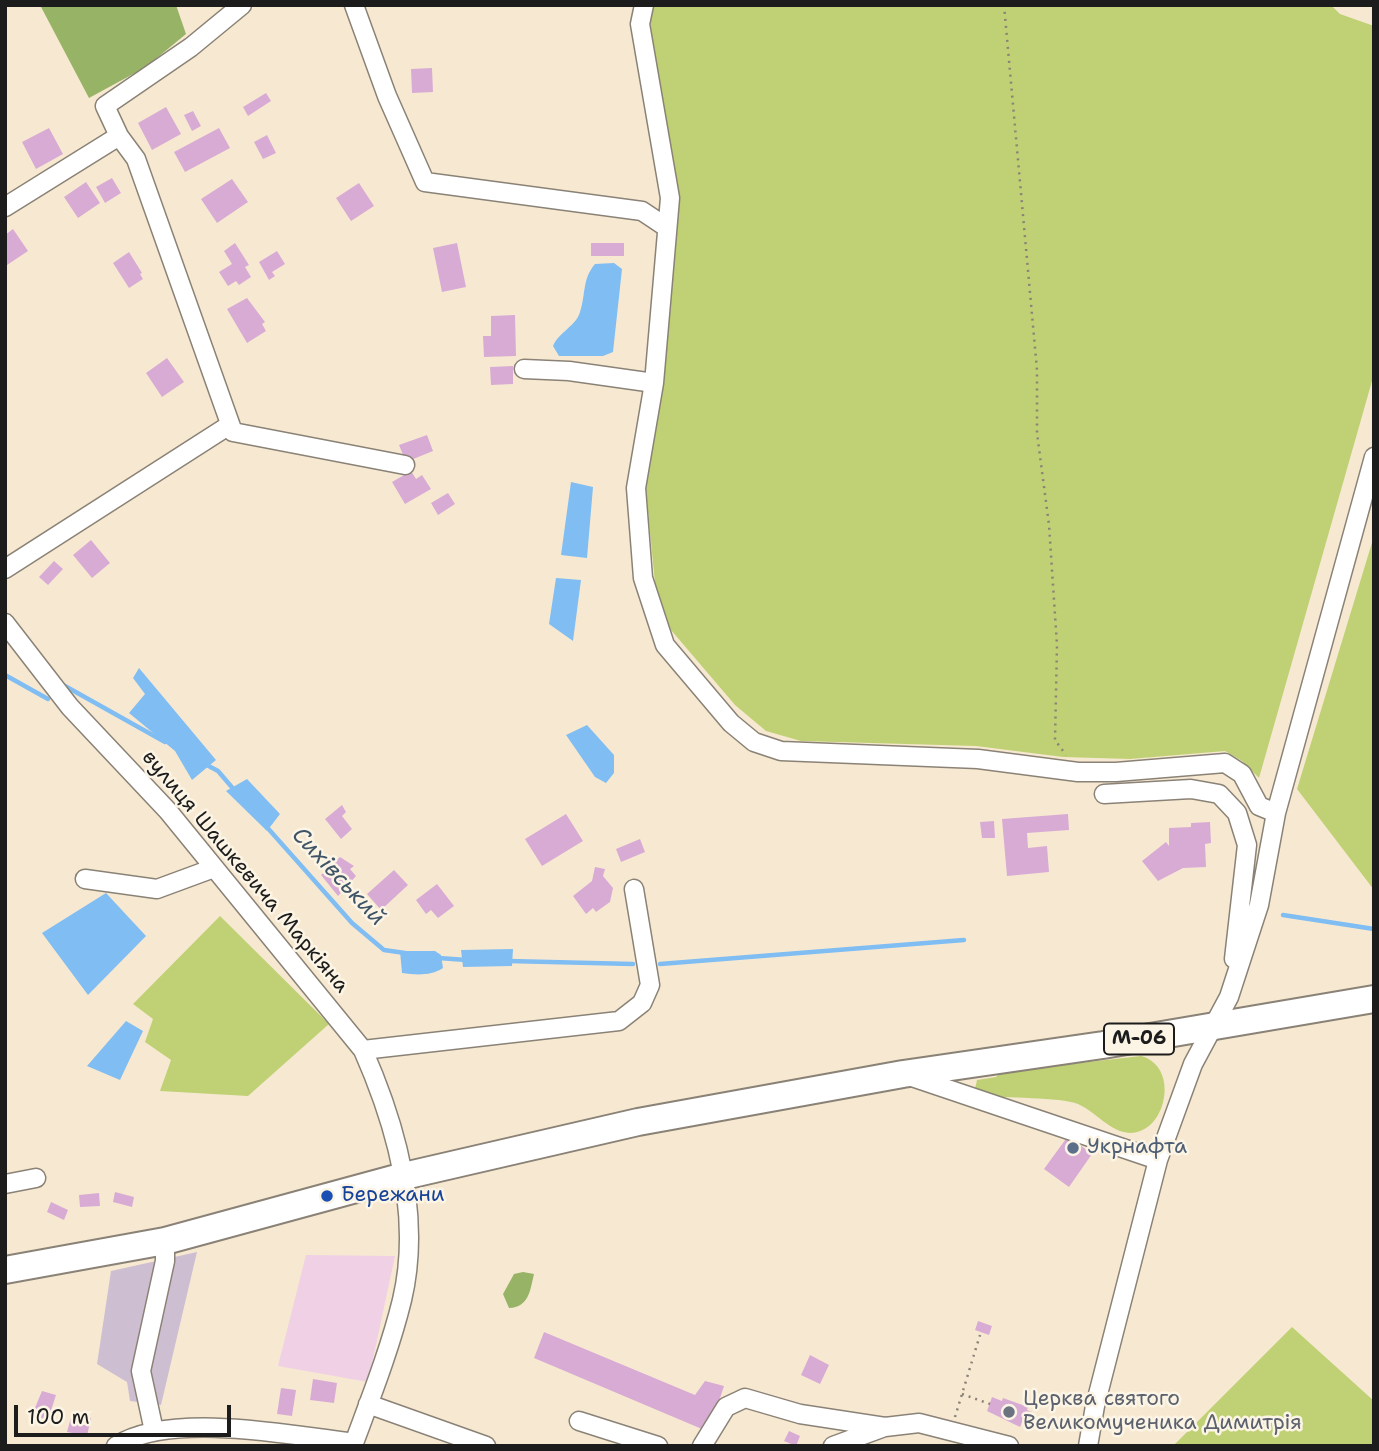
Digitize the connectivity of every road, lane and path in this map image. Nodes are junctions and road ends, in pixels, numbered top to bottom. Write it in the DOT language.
graph roads {
  1 [pos="242,5"];
  2 [pos="354,5"];
  3 [pos="644,5"];
  4 [pos="1004,5"];
  5 [pos="119,136"];
  6 [pos="5,206"];
  7 [pos="666,227"];
  8 [pos="524,369"];
  9 [pos="654,383"];
  10 [pos="228,426"];
  11 [pos="1374,457"];
  12 [pos="405,465"];
  13 [pos="5,569"];
  14 [pos="5,623"];
  15 [pos="1078,772"];
  16 [pos="1104,794"];
  17 [pos="1276,813"];
  18 [pos="214,868"];
  19 [pos="85,879"];
  20 [pos="634,889"];
  21 [pos="1229,997"];
  22 [pos="1374,999"];
  23 [pos="1211,1027"];
  24 [pos="363,1050"];
  25 [pos="903,1074"];
  26 [pos="1158,1160"];
  27 [pos="404,1176"];
  28 [pos="36,1178"];
  29 [pos="5,1184"];
  30 [pos="165,1241"];
  31 [pos="5,1270"];
  32 [pos="980,1335"];
  33 [pos="962,1394"];
  34 [pos="368,1404"];
  35 [pos="990,1404"];
  36 [pos="579,1421"];
  37 [pos="885,1427"];
  38 [pos="951,1430"];
  39 [pos="154,1431"];
  40 [pos="850,1442"];
  41 [pos="116,1446"];
  42 [pos="486,1446"];
  43 [pos="658,1446"];
  44 [pos="702,1446"];
  45 [pos="833,1446"];
  46 [pos="1009,1446"];
  47 [pos="1088,1446"];
  1 -- 5 [label="street"];
  2 -- 7 [label="street"];
  3 -- 7 [label="street"];
  4 -- 15 [label="path"];
  5 -- 6 [label="street"];
  5 -- 10 [label="street"];
  7 -- 9 [label="street"];
  8 -- 9 [label="street"];
  9 -- 15 [label="street"];
  10 -- 12 [label="street"];
  10 -- 13 [label="street"];
  11 -- 17 [label="street"];
  14 -- 18 [label="street, вулиця Шашкевича Маркіяна"];
  15 -- 17 [label="street"];
  16 -- 21 [label="street"];
  17 -- 21 [label="street"];
  18 -- 19 [label="street"];
  18 -- 24 [label="street, вулиця Шашкевича Маркіяна"];
  20 -- 24 [label="street"];
  21 -- 23 [label="street"];
  22 -- 23 [label="highway, М-06"];
  23 -- 25 [label="highway, М-06"];
  23 -- 26 [label="street"];
  24 -- 27 [label="street, вулиця Шашкевича Маркіяна"];
  25 -- 26 [label="street"];
  25 -- 27 [label="highway, М-06"];
  26 -- 47 [label="street"];
  27 -- 30 [label="highway, М-06"];
  27 -- 34 [label="street, вулиця Шашкевича Маркіяна"];
  28 -- 29 [label="street"];
  30 -- 31 [label="highway, М-06"];
  30 -- 39 [label="street"];
  32 -- 33 [label="path"];
  33 -- 35 [label="path"];
  33 -- 38 [label="path"];
  34 -- 39 [label="street, вулиця Шашкевича Маркіяна"];
  34 -- 42 [label="street"];
  36 -- 43 [label="street"];
  37 -- 38 [label="street"];
  37 -- 40 [label="street"];
  37 -- 44 [label="street"];
  38 -- 46 [label="street"];
  39 -- 41 [label="street"];
  40 -- 45 [label="street"];
}
